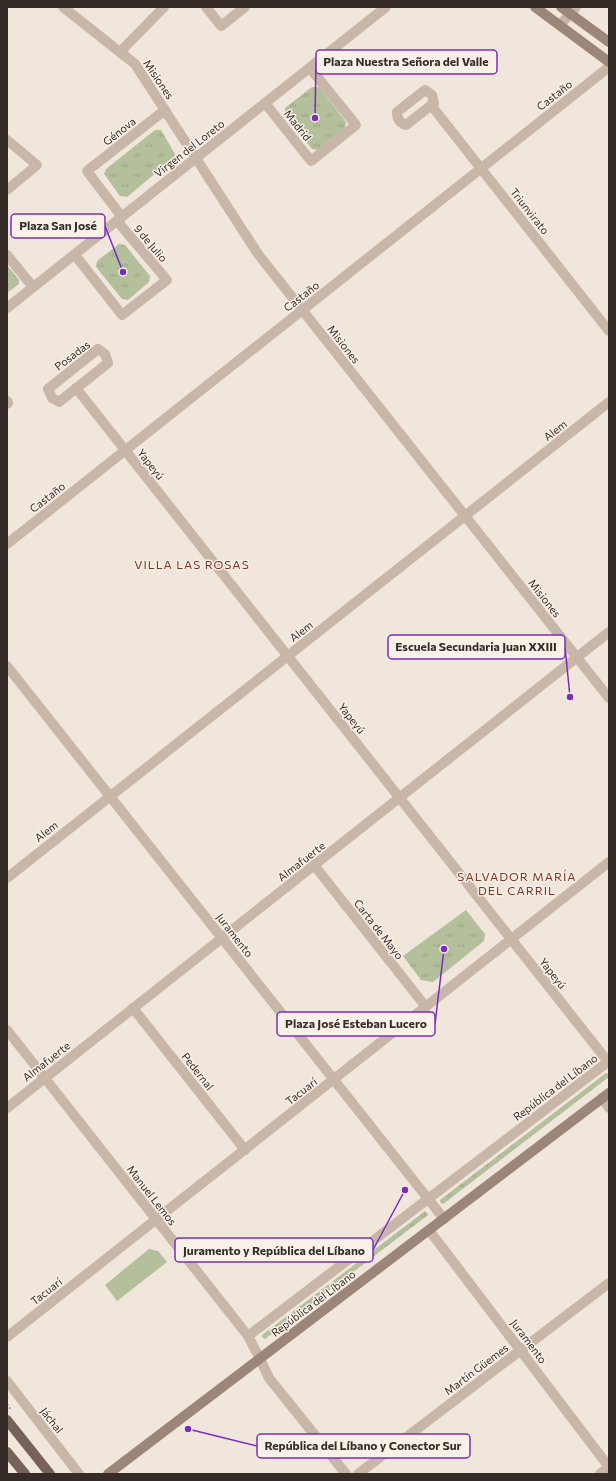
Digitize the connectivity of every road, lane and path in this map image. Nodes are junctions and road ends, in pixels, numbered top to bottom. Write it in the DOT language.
graph roads {
  1 [pos="63,7"];
  2 [pos="164,7"];
  3 [pos="206,7"];
  4 [pos="245,7"];
  5 [pos="386,7"];
  6 [pos="535,7"];
  7 [pos="561,7"];
  8 [pos="573,10"];
  9 [pos="560,25"];
  10 [pos="609,42"];
  11 [pos="120,52"];
  12 [pos="609,62"];
  13 [pos="609,67"];
  14 [pos="310,68"];
  15 [pos="265,103"];
  16 [pos="431,105"];
  17 [pos="165,110"];
  18 [pos="7,140"];
  19 [pos="196,158"];
  20 [pos="481,168"];
  21 [pos="87,171"];
  22 [pos="7,190"];
  23 [pos="120,219"];
  24 [pos="7,255"];
  25 [pos="75,255"];
  26 [pos="33,288"];
  27 [pos="7,308"];
  28 [pos="302,310"];
  29 [pos="609,331"];
  30 [pos="76,388"];
  31 [pos="609,402"];
  32 [pos="125,450"];
  33 [pos="465,516"];
  34 [pos="7,544"];
  35 [pos="609,632"];
  36 [pos="288,656"];
  37 [pos="577,658"];
  38 [pos="7,666"];
  39 [pos="609,698"];
  40 [pos="110,796"];
  41 [pos="399,798"];
  42 [pos="609,862"];
  43 [pos="314,865"];
  44 [pos="7,878"];
  45 [pos="222,938"];
  46 [pos="511,940"];
  47 [pos="426,1007"];
  48 [pos="133,1008"];
  49 [pos="7,1030"];
  50 [pos="609,1062"];
  51 [pos="45,1078"];
  52 [pos="334,1080"];
  53 [pos="605,1096"];
  54 [pos="7,1108"];
  55 [pos="609,1108"];
  56 [pos="245,1150"];
  57 [pos="428,1199"];
  58 [pos="444,1219"];
  59 [pos="156,1220"];
  60 [pos="429,1230"];
  61 [pos="609,1283"];
  62 [pos="248,1336"];
  63 [pos="7,1338"];
  64 [pos="521,1350"];
  65 [pos="260,1359"];
  66 [pos="7,1381"];
  67 [pos="7,1420"];
  68 [pos="7,1452"];
  69 [pos="609,1467"];
  70 [pos="25,1474"];
  71 [pos="50,1474"];
  72 [pos="79,1474"];
  73 [pos="108,1474"];
  74 [pos="346,1474"];
  75 [pos="358,1474"];
  76 [pos="600,1474"];
  1 -- 11 [label="street, Misiones"];
  2 -- 11 [label="street"];
  3 -- 4 [label="street"];
  5 -- 14 [label="street, Virgen del Loreto"];
  6 -- 9 [label="main road"];
  7 -- 8 [label="main road"];
  8 -- 9 [label="street"];
  8 -- 10 [label="main road"];
  9 -- 12 [label="main road"];
  11 -- 17 [label="street, Misiones"];
  13 -- 20 [label="street, Castaño"];
  14 -- 15 [label="street, Virgen del Loreto"];
  14 -- 15 [label="street, Madrid"];
  15 -- 19 [label="street, Virgen del Loreto"];
  16 -- 20 [label="street, Triunvirato"];
  17 -- 19 [label="street, Misiones"];
  17 -- 21 [label="street, Génova"];
  18 -- 22 [label="street"];
  19 -- 23 [label="street, Virgen del Loreto"];
  19 -- 28 [label="street, Misiones"];
  20 -- 28 [label="street, Castaño"];
  20 -- 29 [label="street, Triunvirato"];
  21 -- 23 [label="street, 9 de Julio"];
  23 -- 25 [label="street, Virgen del Loreto"];
  23 -- 25 [label="street, 9 de Julio"];
  24 -- 26 [label="street"];
  25 -- 26 [label="street, Virgen del Loreto"];
  26 -- 27 [label="street, Virgen del Loreto"];
  28 -- 32 [label="street, Castaño"];
  28 -- 33 [label="street, Misiones"];
  30 -- 30 [label="street, Posadas"];
  30 -- 32 [label="street, Yapeyú"];
  31 -- 33 [label="street, Alem"];
  32 -- 34 [label="street, Castaño"];
  32 -- 36 [label="street, Yapeyú"];
  33 -- 36 [label="street, Alem"];
  33 -- 37 [label="street, Misiones"];
  35 -- 37 [label="street, Almafuerte"];
  36 -- 40 [label="street, Alem"];
  36 -- 41 [label="street, Yapeyú"];
  37 -- 39 [label="street, Misiones"];
  37 -- 41 [label="street, Almafuerte"];
  38 -- 40 [label="street, Juramento"];
  40 -- 44 [label="street, Alem"];
  40 -- 45 [label="street, Juramento"];
  41 -- 43 [label="street, Almafuerte"];
  41 -- 46 [label="street, Yapeyú"];
  42 -- 46 [label="street, Tacuarí"];
  43 -- 45 [label="street, Almafuerte"];
  43 -- 47 [label="street, Carta de Mayo"];
  45 -- 48 [label="street, Almafuerte"];
  45 -- 52 [label="street, Juramento"];
  46 -- 47 [label="street, Tacuarí"];
  46 -- 50 [label="street, Yapeyú"];
  47 -- 52 [label="street, Tacuarí"];
  48 -- 51 [label="street, Almafuerte"];
  48 -- 56 [label="street, Pedernal"];
  49 -- 51 [label="street, Manuel Lemos"];
  50 -- 57 [label="street, República del Líbano"];
  51 -- 54 [label="street, Almafuerte"];
  51 -- 59 [label="street, Manuel Lemos"];
  52 -- 56 [label="street, Tacuarí"];
  52 -- 57 [label="street, Juramento"];
  53 -- 55 [label="street"];
  53 -- 58 [label="main road, República del Líbano"];
  56 -- 59 [label="street, Tacuarí"];
  57 -- 58 [label="street, Juramento"];
  57 -- 62 [label="street, República del Líbano"];
  58 -- 60 [label="main road, República del Líbano"];
  59 -- 62 [label="street, Manuel Lemos"];
  59 -- 63 [label="street, Tacuarí"];
  60 -- 64 [label="street, Juramento"];
  60 -- 65 [label="main road, República del Líbano"];
  61 -- 64 [label="street, Martín Güemes"];
  62 -- 65 [label="street, Manuel Lemos"];
  64 -- 69 [label="street, Juramento"];
  64 -- 75 [label="street, Martín Güemes"];
  65 -- 73 [label="main road, República del Líbano"];
  65 -- 74 [label="street, Manuel Lemos"];
  66 -- 72 [label="street, Jáchal"];
  67 -- 71 [label="main road"];
  68 -- 70 [label="main road"];
  69 -- 76 [label="street"];
}
